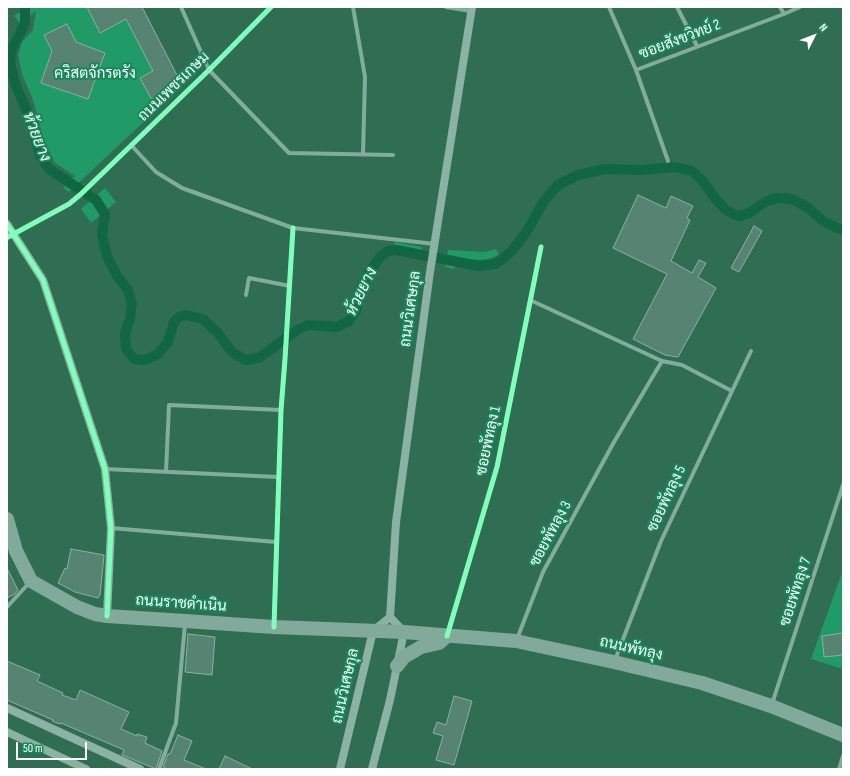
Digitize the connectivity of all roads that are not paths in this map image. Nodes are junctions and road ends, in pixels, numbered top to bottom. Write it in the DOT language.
graph roads {
  1 [pos="181,7"];
  2 [pos="271,7"];
  3 [pos="353,7"];
  4 [pos="446,7"];
  5 [pos="609,7"];
  6 [pos="678,7"];
  7 [pos="780,7"];
  8 [pos="800,7"];
  9 [pos="472,9"];
  10 [pos="784,14"];
  11 [pos="697,46"];
  12 [pos="209,70"];
  13 [pos="636,70"];
  14 [pos="131,145"];
  15 [pos="364,154"];
  16 [pos="393,155"];
  17 [pos="668,161"];
  18 [pos="7,224"];
  19 [pos="293,228"];
  20 [pos="10,236"];
  21 [pos="435,244"];
  22 [pos="541,247"];
  23 [pos="290,286"];
  24 [pos="246,295"];
  25 [pos="530,300"];
  26 [pos="751,351"];
  27 [pos="662,360"];
  28 [pos="732,391"];
  29 [pos="280,410"];
  30 [pos="105,470"];
  31 [pos="166,472"];
  32 [pos="278,477"];
  33 [pos="843,485"];
  34 [pos="7,519"];
  35 [pos="111,528"];
  36 [pos="276,542"];
  37 [pos="31,581"];
  38 [pos="7,607"];
  39 [pos="107,616"];
  40 [pos="390,617"];
  41 [pos="185,622"];
  42 [pos="274,627"];
  43 [pos="373,631"];
  44 [pos="404,632"];
  45 [pos="447,636"];
  46 [pos="516,641"];
  47 [pos="614,662"];
  48 [pos="397,666"];
  49 [pos="771,706"];
  50 [pos="7,708"];
  51 [pos="7,732"];
  52 [pos="843,735"];
  53 [pos="843,756"];
  54 [pos="86,769"];
  55 [pos="140,769"];
  56 [pos="159,769"];
  57 [pos="340,769"];
  58 [pos="372,769"];
  59 [pos="839,769"];
  1 -- 12 [label="street"];
  2 -- 12 [label="street, ถนนเพชรเกษม"];
  3 -- 15 [label="street"];
  4 -- 9 [label="street"];
  5 -- 13 [label="street"];
  6 -- 11 [label="street"];
  7 -- 10 [label="street"];
  8 -- 10 [label="street, ซอยสังขวิทย์ 2"];
  9 -- 21 [label="main road, ถนนวิเศษกุล"];
  10 -- 11 [label="street, ซอยสังขวิทย์ 2"];
  11 -- 13 [label="street, ซอยสังขวิทย์ 2"];
  12 -- 14 [label="street, ถนนเพชรเกษม"];
  12 -- 15 [label="street"];
  13 -- 17 [label="street"];
  14 -- 19 [label="street"];
  14 -- 20 [label="street, ถนนเพชรเกษม"];
  15 -- 16 [label="street"];
  18 -- 20 [label="main road"];
  19 -- 21 [label="street"];
  19 -- 23 [label="street"];
  20 -- 30 [label="main road"];
  21 -- 40 [label="main road, ถนนวิเศษกุล"];
  22 -- 25 [label="street, ซอยพัทลุง 1"];
  23 -- 24 [label="street"];
  23 -- 29 [label="street"];
  25 -- 27 [label="street"];
  25 -- 45 [label="street, ซอยพัทลุง 1"];
  26 -- 28 [label="street, ซอยพัทลุง 5"];
  27 -- 28 [label="street"];
  27 -- 46 [label="street, ซอยพัทลุง 3"];
  28 -- 47 [label="street, ซอยพัทลุง 5"];
  29 -- 31 [label="street"];
  29 -- 32 [label="street"];
  30 -- 31 [label="street"];
  30 -- 35 [label="main road"];
  31 -- 32 [label="street"];
  32 -- 36 [label="street"];
  33 -- 49 [label="street, ซอยพัทลุง 7"];
  34 -- 37 [label="main road"];
  35 -- 36 [label="street"];
  35 -- 39 [label="main road"];
  36 -- 42 [label="street"];
  37 -- 38 [label="street"];
  37 -- 39 [label="main road, ถนนราชดำเนิน"];
  39 -- 41 [label="main road, ถนนราชดำเนิน"];
  40 -- 43 [label="main road, ถนนวิเศษกุล"];
  40 -- 44 [label="main road"];
  41 -- 42 [label="main road, ถนนราชดำเนิน"];
  41 -- 56 [label="street"];
  42 -- 43 [label="main road, ถนนราชดำเนิน"];
  43 -- 44 [label="main road, ถนนราชดำเนิน"];
  43 -- 57 [label="main road, ถนนวิเศษกุล"];
  44 -- 45 [label="main road, ถนนพัทลุง"];
  44 -- 48 [label="main road"];
  45 -- 46 [label="main road, ถนนพัทลุง"];
  45 -- 48 [label="main road"];
  46 -- 47 [label="main road, ถนนพัทลุง"];
  47 -- 49 [label="main road, ถนนพัทลุง"];
  48 -- 58 [label="main road"];
  49 -- 52 [label="main road, ถนนพัทลุง"];
  50 -- 55 [label="main road"];
  51 -- 54 [label="main road"];
  53 -- 59 [label="street"];
}
